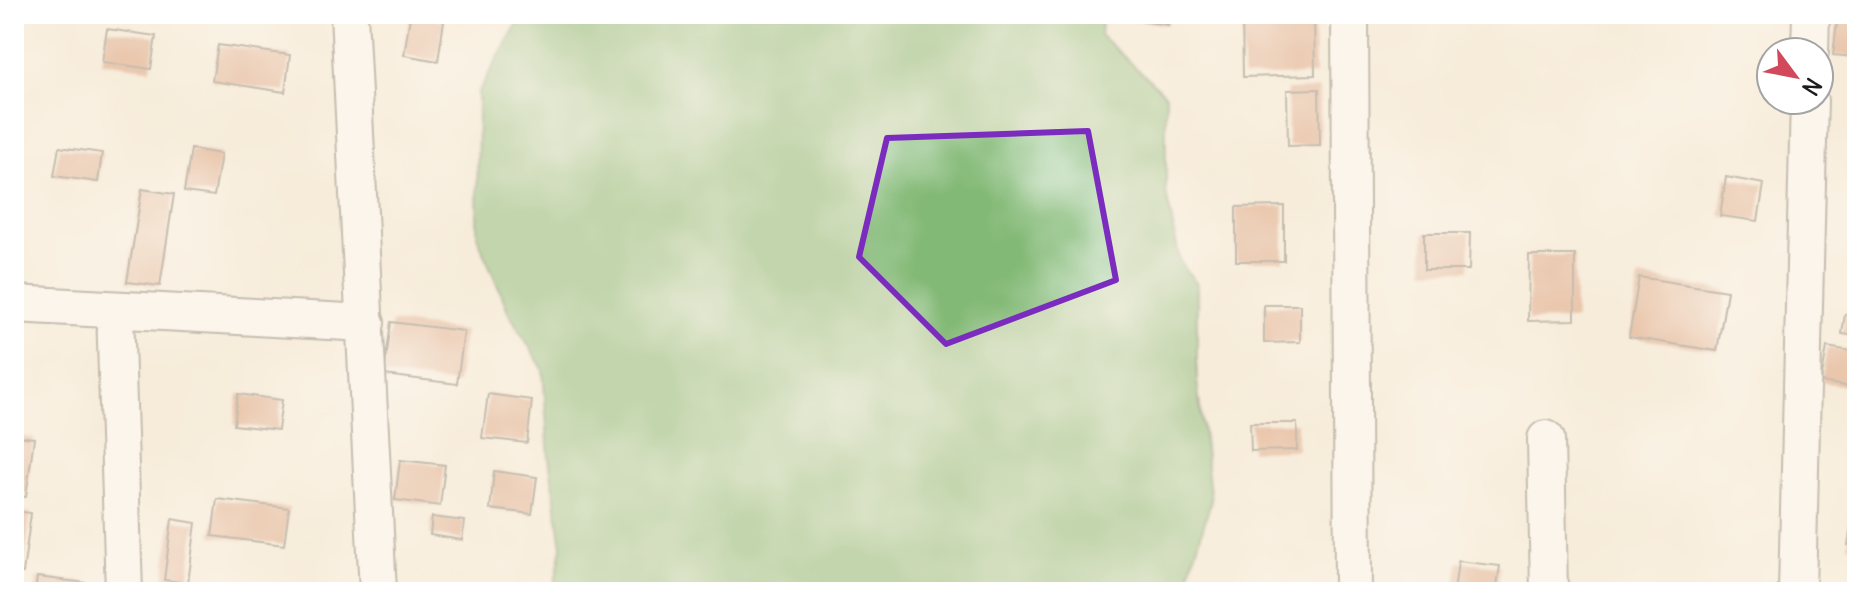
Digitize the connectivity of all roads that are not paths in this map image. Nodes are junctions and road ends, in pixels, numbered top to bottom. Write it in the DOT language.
graph roads {
  1 [pos="349,14"];
  2 [pos="1350,14"];
  3 [pos="1811,14"];
  4 [pos="1810,36"];
  5 [pos="1809,116"];
  6 [pos="14,304"];
  7 [pos="115,310"];
  8 [pos="366,323"];
  9 [pos="1546,439"];
  10 [pos="124,592"];
  11 [pos="378,592"];
  12 [pos="1353,592"];
  13 [pos="1549,592"];
  14 [pos="1797,592"];
  1 -- 8 [label="street"];
  2 -- 12 [label="street"];
  3 -- 4 [label="street"];
  5 -- 14 [label="street"];
  6 -- 7 [label="street"];
  7 -- 8 [label="street"];
  7 -- 10 [label="street"];
  8 -- 11 [label="street"];
  9 -- 13 [label="street"];
}
